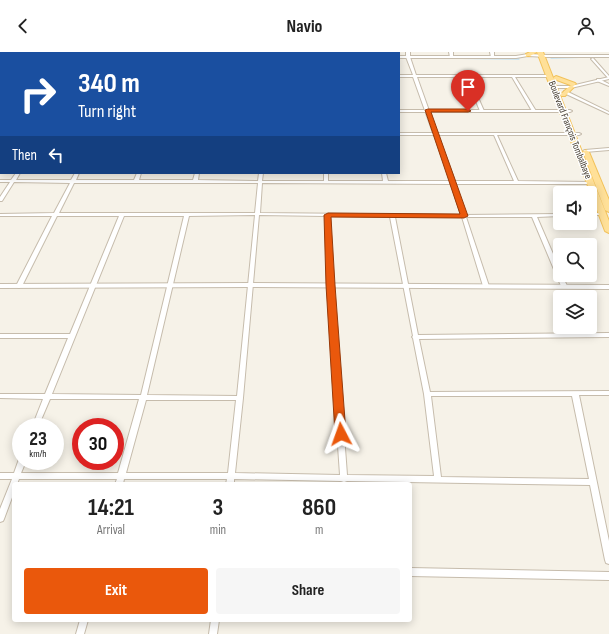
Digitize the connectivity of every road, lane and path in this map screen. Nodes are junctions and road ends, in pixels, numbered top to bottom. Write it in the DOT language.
graph roads {
  1 [pos="589,52"];
  2 [pos="451,54"];
  3 [pos="493,54"];
  4 [pos="528,55"];
  5 [pos="541,56"];
  6 [pos="609,56"];
  7 [pos="408,57"];
  8 [pos="518,57"];
  9 [pos="592,58"];
  10 [pos="400,76"];
  11 [pos="415,76"];
  12 [pos="467,76"];
  13 [pos="513,76"];
  14 [pos="609,78"];
  15 [pos="598,80"];
  16 [pos="555,82"];
  17 [pos="573,85"];
  18 [pos="609,85"];
  19 [pos="564,93"];
  20 [pos="400,110"];
  21 [pos="428,110"];
  22 [pos="482,111"];
  23 [pos="534,111"];
  24 [pos="567,111"];
  25 [pos="609,113"];
  26 [pos="400,134"];
  27 [pos="436,134"];
  28 [pos="495,134"];
  29 [pos="576,134"];
  30 [pos="609,149"];
  31 [pos="585,151"];
  32 [pos="17,174"];
  33 [pos="76,174"];
  34 [pos="139,174"];
  35 [pos="197,174"];
  36 [pos="261,174"];
  37 [pos="326,174"];
  38 [pos="384,174"];
  39 [pos="0,181"];
  40 [pos="13,181"];
  41 [pos="72,181"];
  42 [pos="136,181"];
  43 [pos="195,182"];
  44 [pos="260,182"];
  45 [pos="326,182"];
  46 [pos="386,183"];
  47 [pos="453,183"];
  48 [pos="517,183"];
  49 [pos="590,183"];
  50 [pos="0,200"];
  51 [pos="609,210"];
  52 [pos="0,214"];
  53 [pos="55,214"];
  54 [pos="122,214"];
  55 [pos="258,214"];
  56 [pos="553,214"];
  57 [pos="597,214"];
  58 [pos="602,214"];
  59 [pos="187,215"];
  60 [pos="328,215"];
  61 [pos="534,215"];
  62 [pos="392,216"];
  63 [pos="464,216"];
  64 [pos="609,231"];
  65 [pos="171,285"];
  66 [pos="250,285"];
  67 [pos="330,285"];
  68 [pos="0,286"];
  69 [pos="19,286"];
  70 [pos="92,286"];
  71 [pos="405,286"];
  72 [pos="486,286"];
  73 [pos="564,286"];
  74 [pos="609,287"];
  75 [pos="609,335"];
  76 [pos="0,336"];
  77 [pos="72,336"];
  78 [pos="415,337"];
  79 [pos="427,394"];
  80 [pos="574,394"];
  81 [pos="609,394"];
  82 [pos="0,396"];
  83 [pos="47,396"];
  84 [pos="143,398"];
  85 [pos="240,398"];
  86 [pos="38,418"];
  87 [pos="18,470"];
  88 [pos="122,475"];
  89 [pos="0,476"];
  90 [pos="16,476"];
  91 [pos="344,479"];
  92 [pos="230,480"];
  93 [pos="438,480"];
  94 [pos="14,482"];
  95 [pos="120,482"];
  96 [pos="593,482"];
  97 [pos="12,487"];
  98 [pos="0,519"];
  99 [pos="609,560"];
  100 [pos="412,572"];
  101 [pos="609,576"];
  102 [pos="83,622"];
  103 [pos="215,622"];
  104 [pos="80,634"];
  105 [pos="213,634"];
  1 -- 9 [label="street"];
  2 -- 3 [label="street"];
  2 -- 7 [label="street"];
  3 -- 8 [label="street"];
  4 -- 5 [label="main road"];
  4 -- 5 [label="street"];
  4 -- 8 [label="street"];
  5 -- 7 [label="street"];
  5 -- 8 [label="street"];
  5 -- 9 [label="street"];
  5 -- 16 [label="main road, Boulevard François Tombalbaye"];
  6 -- 9 [label="street"];
  7 -- 11 [label="street"];
  9 -- 14 [label="street"];
  10 -- 11 [label="street"];
  11 -- 12 [label="street"];
  11 -- 21 [label="street"];
  12 -- 13 [label="street"];
  12 -- 22 [label="street"];
  13 -- 16 [label="street"];
  13 -- 23 [label="street"];
  14 -- 15 [label="street"];
  15 -- 17 [label="street"];
  15 -- 18 [label="street"];
  16 -- 17 [label="main road"];
  16 -- 17 [label="street"];
  16 -- 19 [label="main road, Boulevard François Tombalbaye"];
  16 -- 24 [label="main road, Boulevard François Tombalbaye"];
  17 -- 19 [label="main road"];
  19 -- 24 [label="main road, Boulevard François Tombalbaye"];
  19 -- 25 [label="street"];
  20 -- 21 [label="street"];
  21 -- 22 [label="street"];
  21 -- 27 [label="street"];
  22 -- 23 [label="street"];
  23 -- 24 [label="street"];
  24 -- 29 [label="main road, Boulevard François Tombalbaye"];
  26 -- 27 [label="street"];
  27 -- 28 [label="street"];
  27 -- 47 [label="street"];
  28 -- 29 [label="street"];
  28 -- 48 [label="street"];
  29 -- 31 [label="main road, Boulevard François Tombalbaye"];
  29 -- 49 [label="main road, Boulevard François Tombalbaye"];
  30 -- 31 [label="street"];
  31 -- 51 [label="main road, Boulevard François Tombalbaye"];
  32 -- 40 [label="street"];
  33 -- 41 [label="street"];
  34 -- 42 [label="street"];
  35 -- 43 [label="street"];
  36 -- 44 [label="street"];
  37 -- 45 [label="street"];
  38 -- 46 [label="street"];
  39 -- 40 [label="street"];
  40 -- 41 [label="street"];
  40 -- 50 [label="street"];
  41 -- 42 [label="street"];
  41 -- 53 [label="street"];
  42 -- 43 [label="street"];
  43 -- 44 [label="street"];
  44 -- 45 [label="street"];
  44 -- 55 [label="street"];
  45 -- 46 [label="street"];
  46 -- 47 [label="street"];
  47 -- 48 [label="street"];
  47 -- 63 [label="street"];
  48 -- 49 [label="street"];
  49 -- 58 [label="main road, Boulevard François Tombalbaye"];
  52 -- 53 [label="street"];
  53 -- 54 [label="street"];
  53 -- 69 [label="street"];
  54 -- 59 [label="street"];
  54 -- 70 [label="street"];
  55 -- 59 [label="street"];
  55 -- 60 [label="street"];
  55 -- 66 [label="street"];
  56 -- 61 [label="street"];
  57 -- 58 [label="street"];
  58 -- 64 [label="main road, Boulevard François Tombalbaye"];
  59 -- 65 [label="street"];
  60 -- 62 [label="street"];
  60 -- 67 [label="street"];
  61 -- 63 [label="street"];
  61 -- 73 [label="street"];
  62 -- 63 [label="street"];
  62 -- 71 [label="street"];
  63 -- 72 [label="street"];
  65 -- 66 [label="street"];
  65 -- 70 [label="street"];
  65 -- 84 [label="street"];
  66 -- 67 [label="street"];
  66 -- 85 [label="street"];
  67 -- 71 [label="street"];
  67 -- 91 [label="street"];
  68 -- 69 [label="street"];
  69 -- 70 [label="street"];
  70 -- 77 [label="street"];
  71 -- 72 [label="street"];
  71 -- 78 [label="street"];
  72 -- 73 [label="street"];
  73 -- 74 [label="street"];
  75 -- 78 [label="street"];
  76 -- 77 [label="street"];
  77 -- 83 [label="street"];
  78 -- 79 [label="street"];
  79 -- 80 [label="street"];
  79 -- 93 [label="street"];
  80 -- 81 [label="street"];
  80 -- 96 [label="street"];
  82 -- 83 [label="street"];
  83 -- 84 [label="street"];
  83 -- 86 [label="street"];
  84 -- 85 [label="street"];
  84 -- 88 [label="street"];
  85 -- 92 [label="street"];
  87 -- 90 [label="street"];
  88 -- 90 [label="street"];
  88 -- 92 [label="street"];
  88 -- 95 [label="street"];
  89 -- 90 [label="street"];
  90 -- 94 [label="street"];
  91 -- 92 [label="street"];
  91 -- 93 [label="street"];
  93 -- 96 [label="street"];
  96 -- 99 [label="street"];
  97 -- 98 [label="street"];
  100 -- 101 [label="street"];
  102 -- 104 [label="street"];
  103 -- 105 [label="street"];
}
